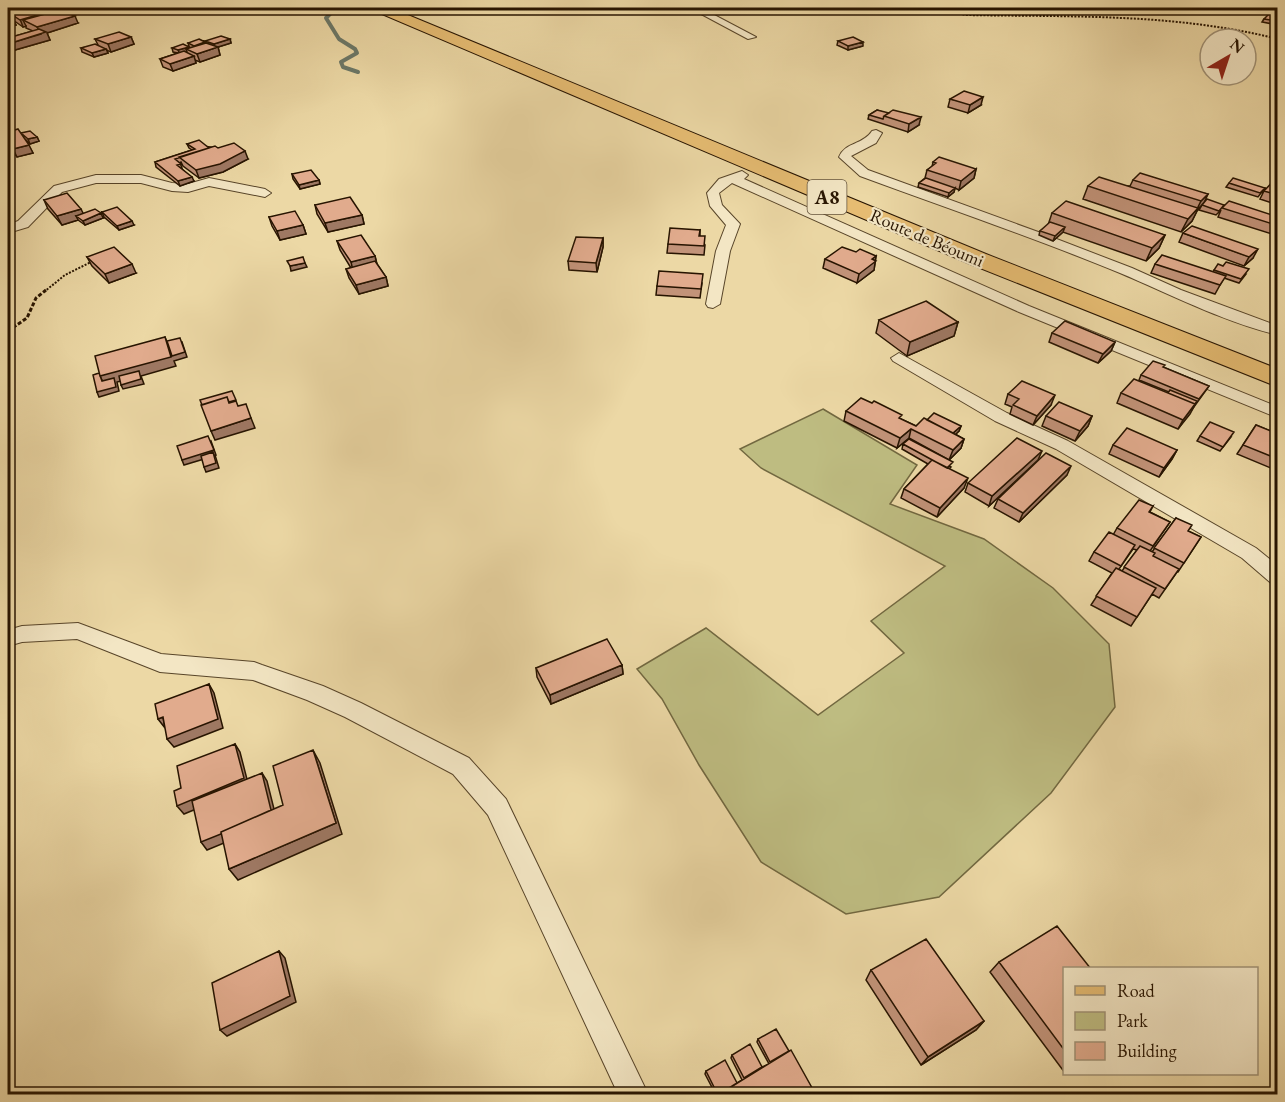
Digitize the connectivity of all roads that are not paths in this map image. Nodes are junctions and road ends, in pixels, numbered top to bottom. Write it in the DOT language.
graph roads {
  1 [pos="380,8"];
  2 [pos="695,8"];
  3 [pos="751,37"];
  4 [pos="876,133"];
  5 [pos="766,171"];
  6 [pos="732,178"];
  7 [pos="265,193"];
  8 [pos="8,229"];
  9 [pos="713,304"];
  10 [pos="1278,331"];
  11 [pos="899,358"];
  12 [pos="1278,379"];
  13 [pos="1278,413"];
  14 [pos="1278,578"];
  15 [pos="8,638"];
  16 [pos="633,1095"];
  1 -- 5 [label="main road, Route de Béoumi / A8"];
  2 -- 3 [label="street"];
  4 -- 10 [label="street"];
  5 -- 6 [label="street"];
  5 -- 12 [label="main road, Route de Béoumi / A8"];
  6 -- 9 [label="street"];
  6 -- 13 [label="street"];
  7 -- 8 [label="street"];
  11 -- 14 [label="street"];
  15 -- 16 [label="street"];
}
